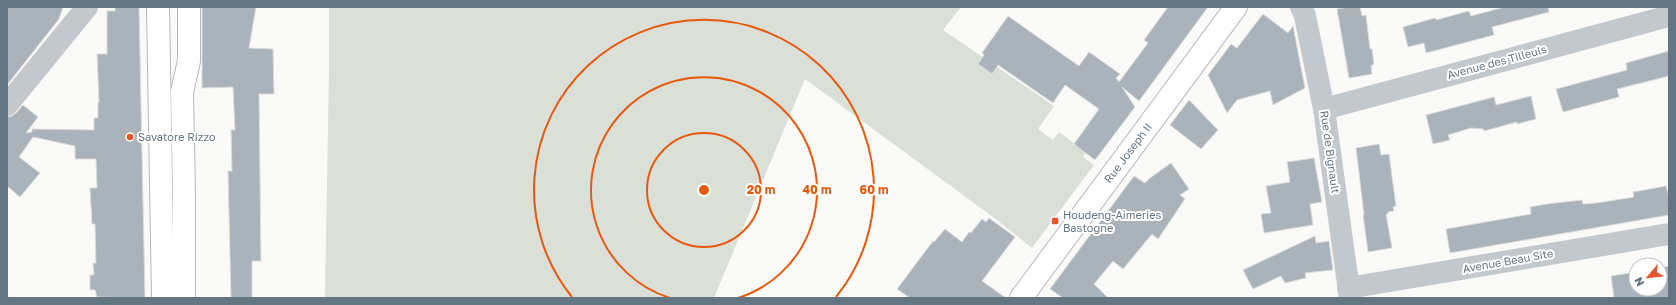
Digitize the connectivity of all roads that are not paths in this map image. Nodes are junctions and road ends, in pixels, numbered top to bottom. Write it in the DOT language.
graph roads {
  1 [pos="87,7"];
  2 [pos="158,7"];
  3 [pos="189,7"];
  4 [pos="1236,7"];
  5 [pos="1301,7"];
  6 [pos="1669,16"];
  7 [pos="7,105"];
  8 [pos="1324,109"];
  9 [pos="1669,234"];
  10 [pos="1349,293"];
  11 [pos="163,298"];
  12 [pos="184,298"];
  13 [pos="1020,298"];
  1 -- 7 [label="street"];
  2 -- 11 [label="main road"];
  3 -- 12 [label="main road"];
  4 -- 13 [label="main road, Rue Joseph II"];
  5 -- 8 [label="street, Rue de Bignault"];
  6 -- 8 [label="street, Avenue des Tilleuls"];
  8 -- 10 [label="street, Rue de Bignault"];
  9 -- 10 [label="street, Avenue Beau Site"];
}
